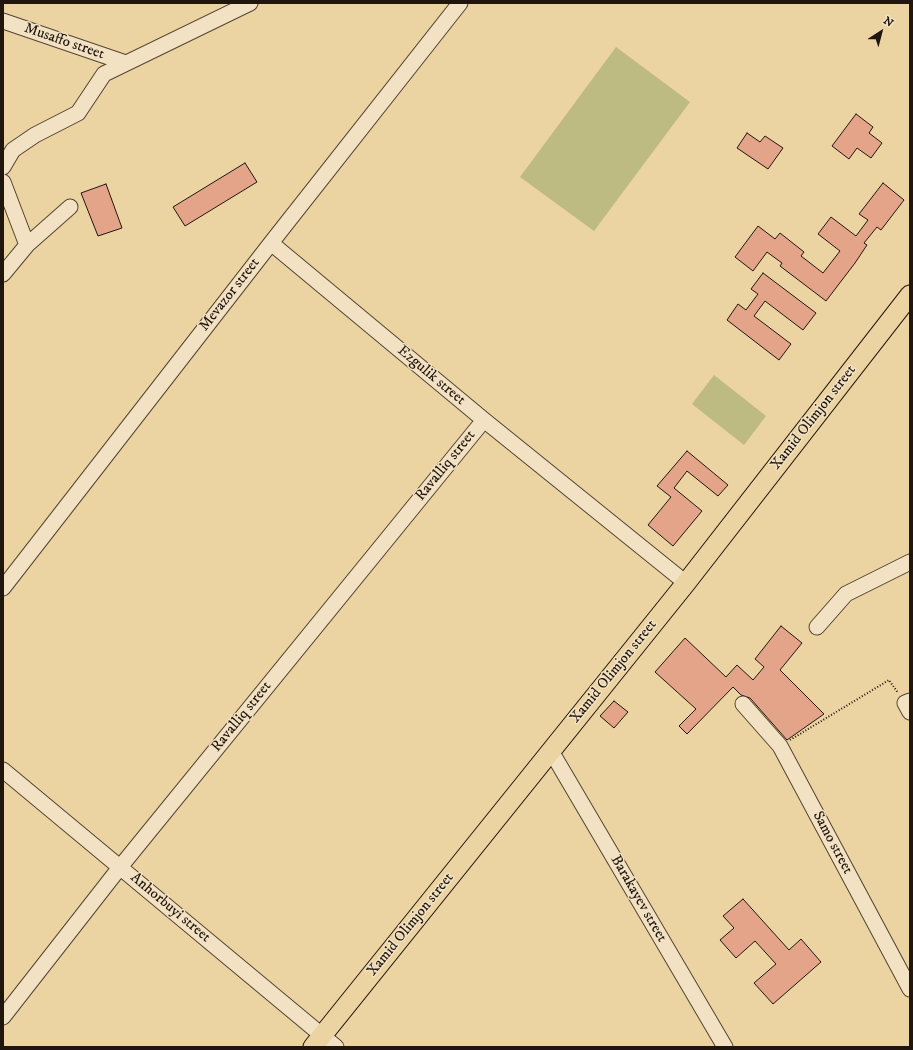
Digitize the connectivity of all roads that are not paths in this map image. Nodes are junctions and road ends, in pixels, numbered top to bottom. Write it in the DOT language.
graph roads {
  1 [pos="250,3"];
  2 [pos="460,3"];
  3 [pos="3,21"];
  4 [pos="126,63"];
  5 [pos="3,167"];
  6 [pos="3,182"];
  7 [pos="70,207"];
  8 [pos="271,243"];
  9 [pos="27,245"];
  10 [pos="3,274"];
  11 [pos="910,295"];
  12 [pos="484,420"];
  13 [pos="910,562"];
  14 [pos="686,582"];
  15 [pos="3,588"];
  16 [pos="817,627"];
  17 [pos="743,704"];
  18 [pos="551,751"];
  19 [pos="3,770"];
  20 [pos="120,866"];
  21 [pos="910,989"];
  22 [pos="3,1016"];
  23 [pos="324,1043"];
  24 [pos="725,1047"];
  1 -- 4 [label="street"];
  2 -- 8 [label="street, Mevazor street"];
  3 -- 4 [label="street, Musaffo street"];
  4 -- 5 [label="street"];
  6 -- 9 [label="street"];
  7 -- 9 [label="street"];
  8 -- 12 [label="street, Ezgulik street"];
  8 -- 15 [label="street, Mevazor street"];
  9 -- 10 [label="street"];
  11 -- 14 [label="main road, Xamid Olimjon street"];
  12 -- 14 [label="street, Ezgulik street"];
  12 -- 20 [label="street, Ravalliq street"];
  13 -- 16 [label="street"];
  14 -- 18 [label="main road, Xamid Olimjon street"];
  17 -- 21 [label="street, Samo street"];
  18 -- 23 [label="main road, Xamid Olimjon street"];
  18 -- 24 [label="street, Barakayev street"];
  19 -- 20 [label="street, Anhorbuyi street"];
  20 -- 22 [label="street, Ravalliq street"];
  20 -- 23 [label="street, Anhorbuyi street"];
}
